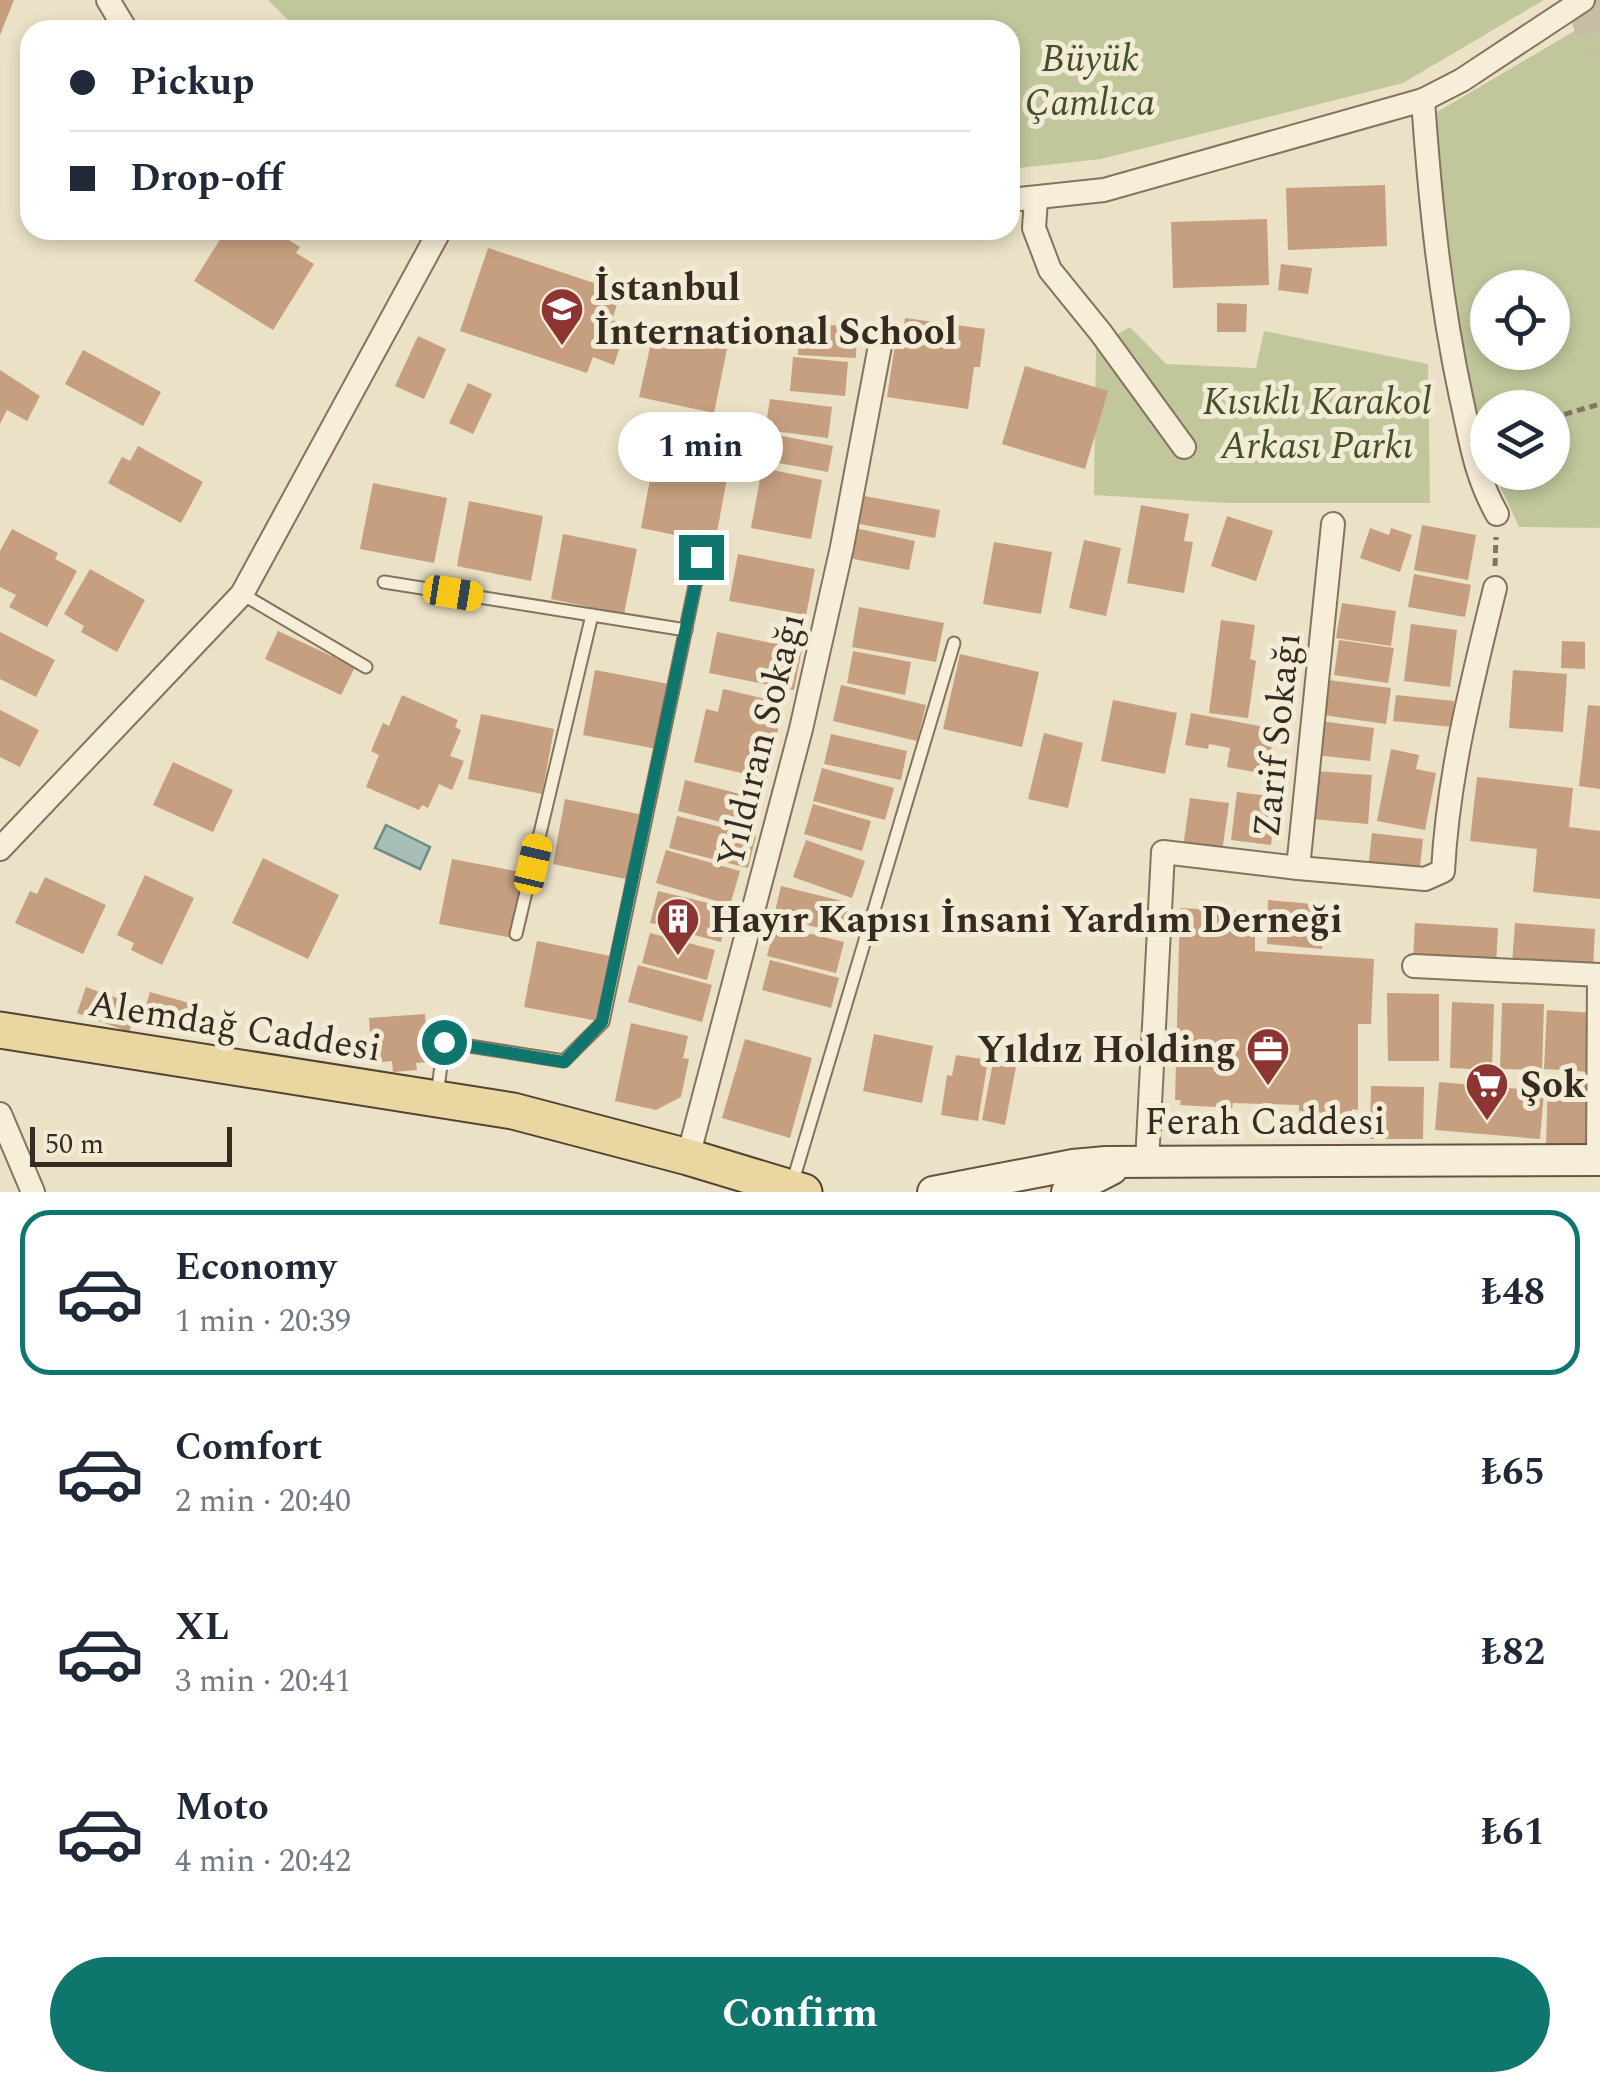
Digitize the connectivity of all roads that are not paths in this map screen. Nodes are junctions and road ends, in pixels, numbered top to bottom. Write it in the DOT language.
graph roads {
  1 [pos="1583,0"];
  2 [pos="1424,100"];
  3 [pos="1020,200"];
  4 [pos="1036,200"];
  5 [pos="435,240"];
  6 [pos="882,335"];
  7 [pos="1184,448"];
  8 [pos="1497,514"];
  9 [pos="1333,524"];
  10 [pos="701,557"];
  11 [pos="384,582"];
  12 [pos="1495,588"];
  13 [pos="242,594"];
  14 [pos="592,616"];
  15 [pos="686,630"];
  16 [pos="954,642"];
  17 [pos="366,667"];
  18 [pos="0,849"];
  19 [pos="1298,868"];
  20 [pos="516,934"];
  21 [pos="1414,966"];
  22 [pos="1600,975"];
  23 [pos="0,1030"];
  24 [pos="436,1100"];
  25 [pos="0,1114"];
  26 [pos="688,1157"];
  27 [pos="1599,1160"];
  28 [pos="1138,1162"];
  29 [pos="798,1190"];
  30 [pos="33,1192"];
  31 [pos="933,1192"];
  32 [pos="1066,1192"];
  33 [pos="1105,1192"];
  1 -- 2 [label="street"];
  2 -- 4 [label="street"];
  2 -- 8 [label="street"];
  3 -- 4 [label="street"];
  4 -- 7 [label="street"];
  5 -- 13 [label="street"];
  6 -- 26 [label="street, Yıldıran Sokağı"];
  9 -- 19 [label="street, Zarif Sokağı"];
  10 -- 15 [label="lane"];
  11 -- 14 [label="lane"];
  12 -- 19 [label="street"];
  13 -- 17 [label="lane"];
  13 -- 18 [label="street"];
  14 -- 15 [label="lane"];
  14 -- 20 [label="lane"];
  15 -- 24 [label="lane"];
  16 -- 29 [label="lane"];
  19 -- 28 [label="street, Zarif Sokağı"];
  21 -- 22 [label="street"];
  22 -- 27 [label="street"];
  23 -- 24 [label="main road, Alemdağ Caddesi"];
  24 -- 26 [label="main road, Alemdağ Caddesi"];
  25 -- 30 [label="street"];
  26 -- 29 [label="main road, Alemdağ Caddesi"];
  27 -- 28 [label="street, Ferah Caddesi"];
  28 -- 31 [label="street, Ferah Caddesi"];
  28 -- 32 [label="street"];
  28 -- 33 [label="street"];
}
